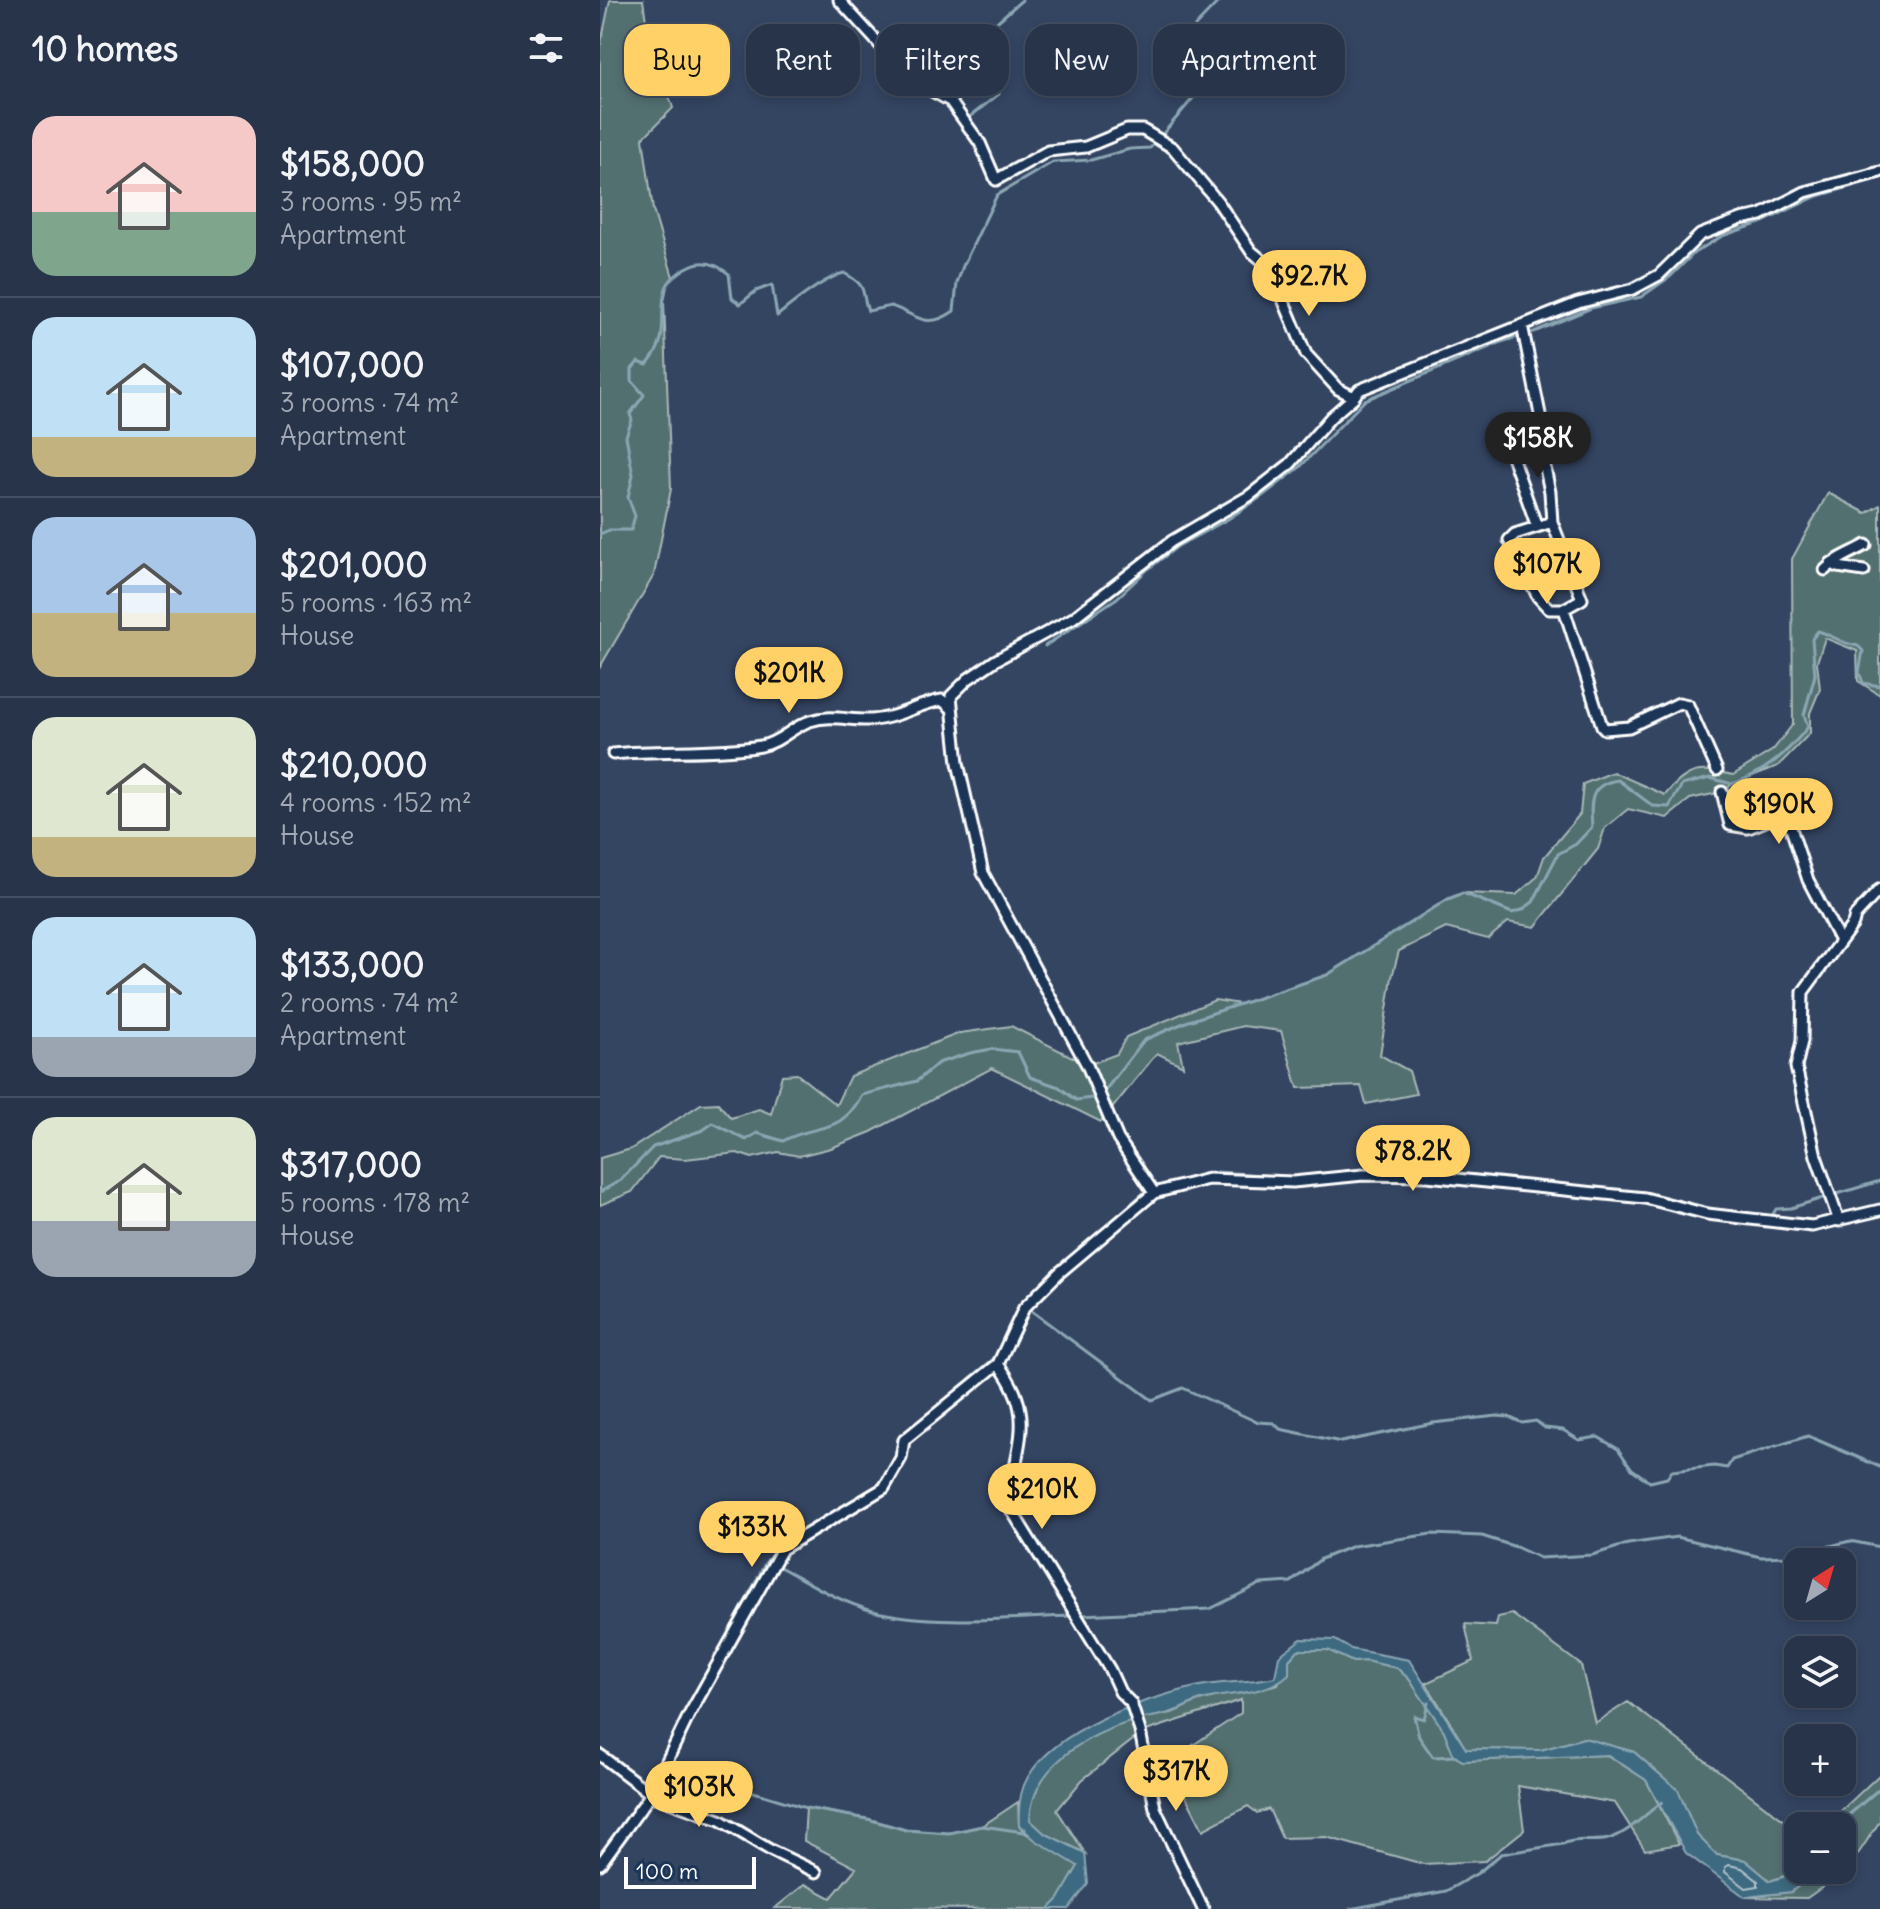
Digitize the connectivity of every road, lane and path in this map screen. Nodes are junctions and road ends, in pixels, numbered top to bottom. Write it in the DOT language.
graph roads {
  1 [pos="839,0"];
  2 [pos="1880,172"];
  3 [pos="1522,325"];
  4 [pos="1354,397"];
  5 [pos="1508,445"];
  6 [pos="1552,522"];
  7 [pos="1537,527"];
  8 [pos="1866,545"];
  9 [pos="1864,571"];
  10 [pos="1564,609"];
  11 [pos="950,707"];
  12 [pos="613,754"];
  13 [pos="1717,770"];
  14 [pos="1722,792"];
  15 [pos="1880,889"];
  16 [pos="1840,941"];
  17 [pos="1154,1193"];
  18 [pos="1880,1210"];
  19 [pos="1839,1221"];
  20 [pos="998,1364"];
  21 [pos="600,1755"];
  22 [pos="651,1794"];
  23 [pos="600,1864"];
  24 [pos="816,1872"];
  25 [pos="1203,1909"];
  1 -- 4 [label="street"];
  2 -- 3 [label="street"];
  3 -- 4 [label="street"];
  3 -- 6 [label="street"];
  4 -- 11 [label="street"];
  5 -- 7 [label="street"];
  6 -- 7 [label="street"];
  6 -- 10 [label="street"];
  7 -- 10 [label="street"];
  8 -- 9 [label="street"];
  10 -- 13 [label="street"];
  11 -- 12 [label="street"];
  11 -- 17 [label="street"];
  14 -- 16 [label="street"];
  15 -- 16 [label="street"];
  16 -- 19 [label="street"];
  17 -- 19 [label="street"];
  17 -- 20 [label="street"];
  18 -- 19 [label="street"];
  20 -- 22 [label="street"];
  20 -- 25 [label="street"];
  21 -- 22 [label="street"];
  22 -- 23 [label="street"];
  22 -- 24 [label="street"];
}
